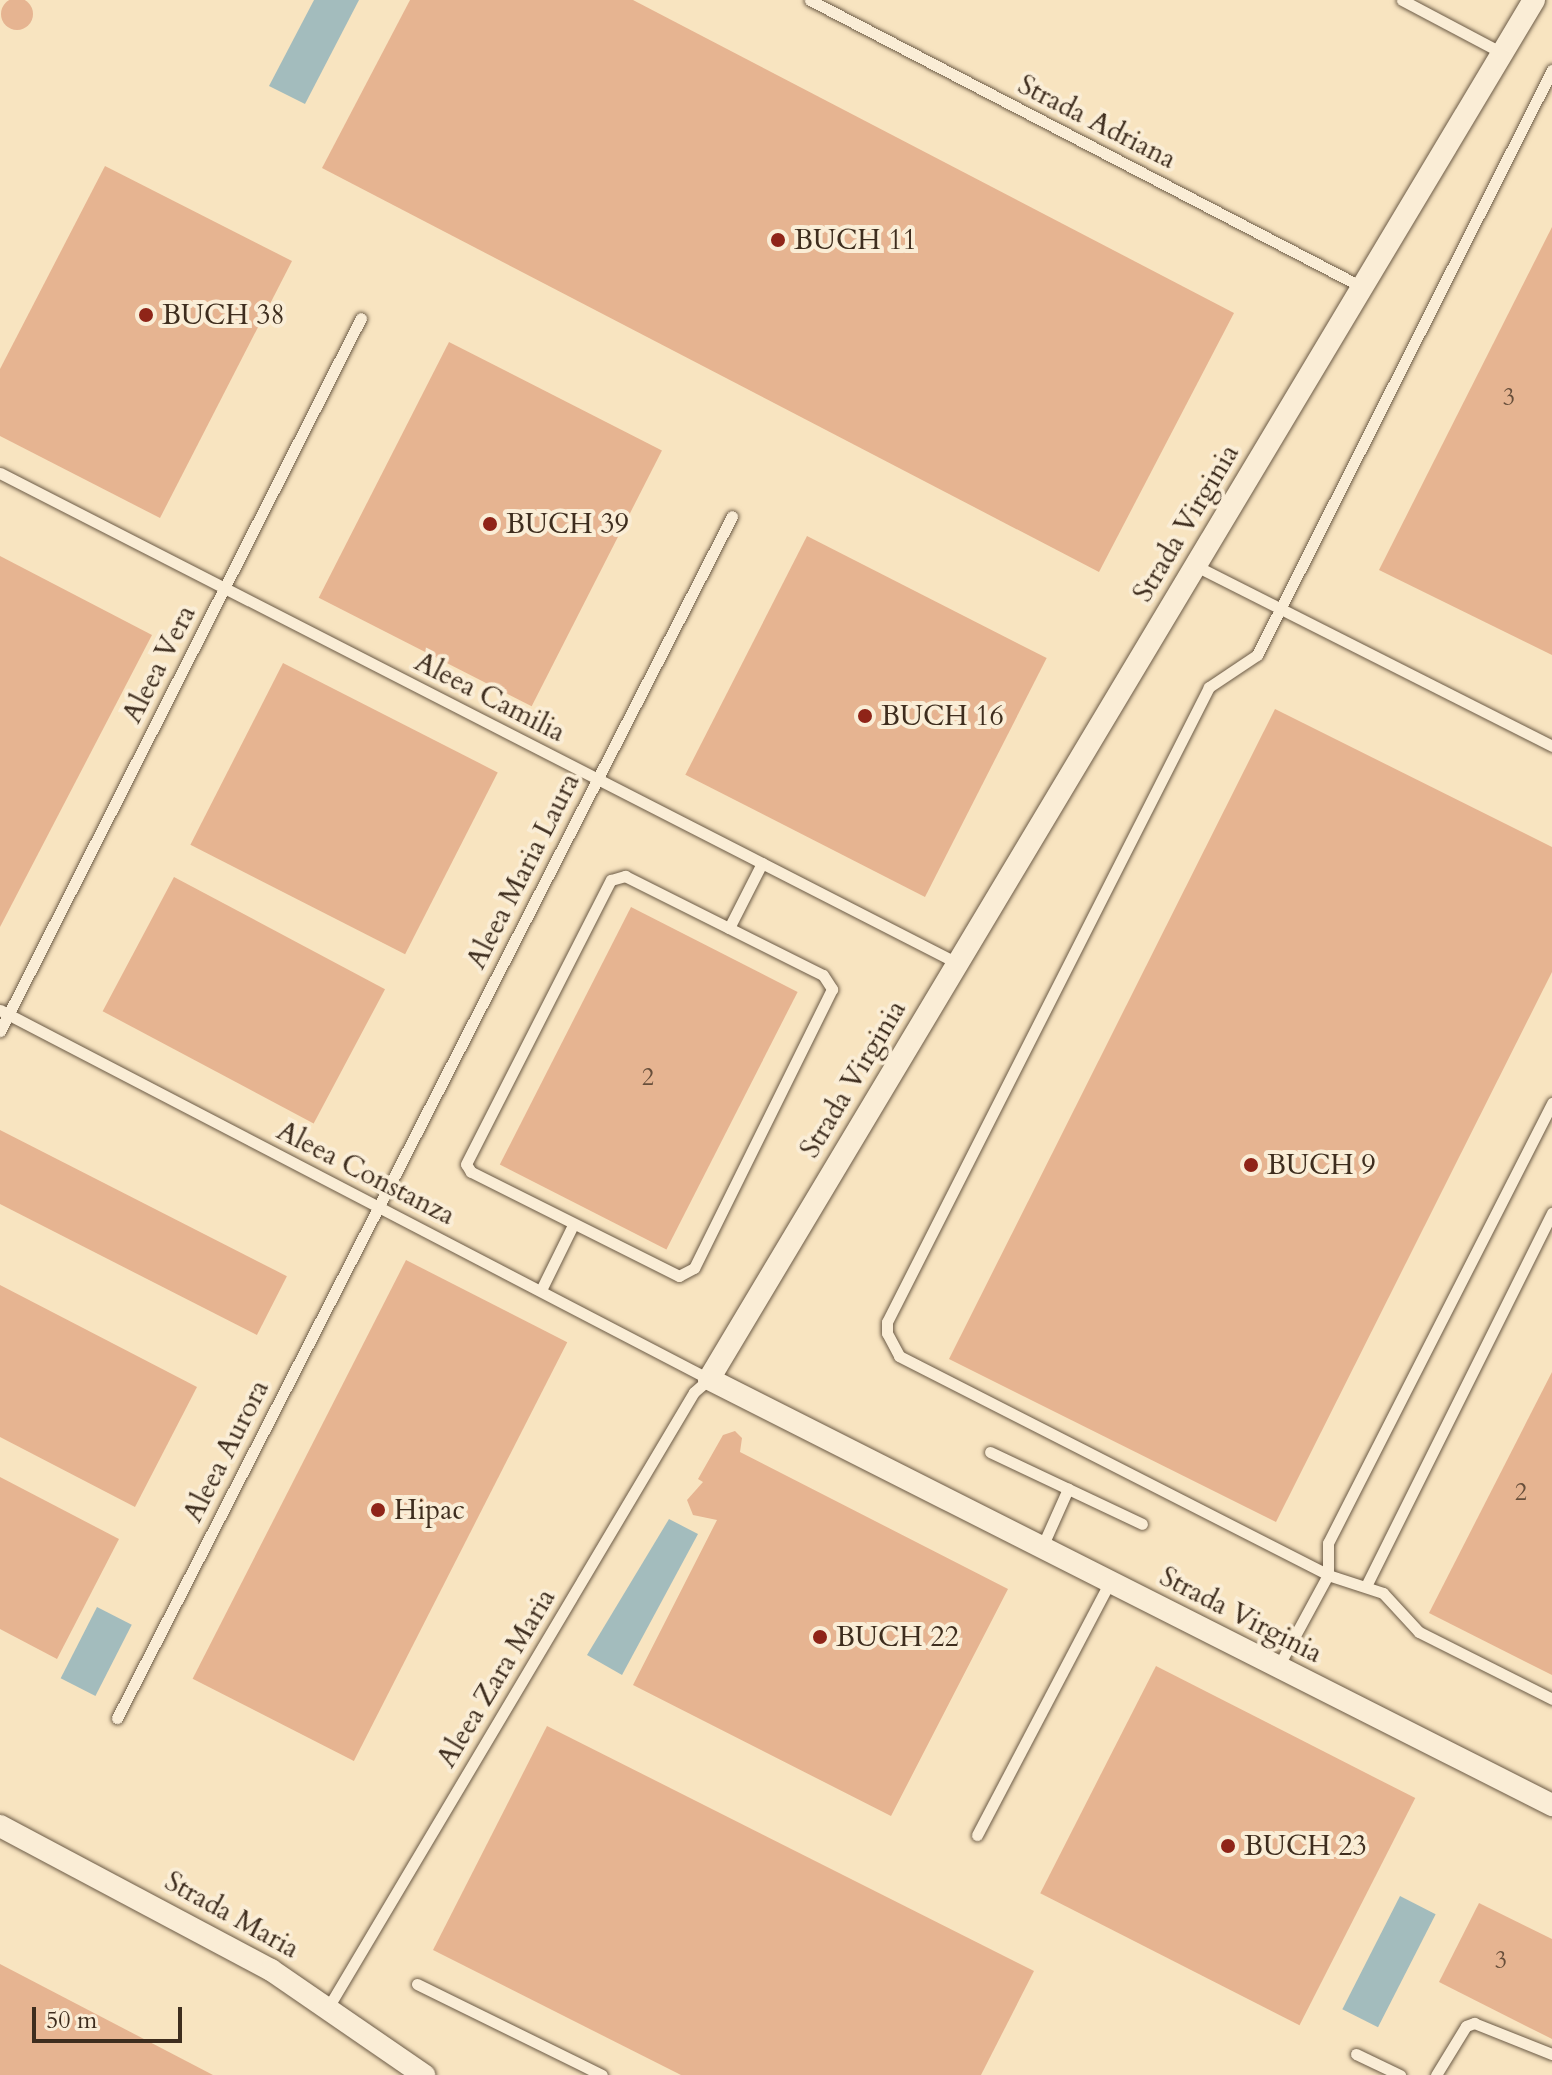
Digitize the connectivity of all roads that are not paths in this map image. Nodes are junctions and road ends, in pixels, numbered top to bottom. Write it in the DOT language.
graph roads {
  1 [pos="810,0"];
  2 [pos="1402,0"];
  3 [pos="1534,0"];
  4 [pos="1502,53"];
  5 [pos="1552,70"];
  6 [pos="1362,287"];
  7 [pos="361,318"];
  8 [pos="0,473"];
  9 [pos="732,516"];
  10 [pos="1196,566"];
  11 [pos="224,588"];
  12 [pos="1279,608"];
  13 [pos="1552,746"];
  14 [pos="597,779"];
  15 [pos="762,863"];
  16 [pos="729,928"];
  17 [pos="957,963"];
  18 [pos="4,1012"];
  19 [pos="0,1031"];
  20 [pos="1552,1103"];
  21 [pos="378,1206"];
  22 [pos="1552,1213"];
  23 [pos="573,1225"];
  24 [pos="541,1290"];
  25 [pos="709,1379"];
  26 [pos="990,1452"];
  27 [pos="1068,1489"];
  28 [pos="1142,1524"];
  29 [pos="1042,1547"];
  30 [pos="1328,1575"];
  31 [pos="1110,1582"];
  32 [pos="1366,1586"];
  33 [pos="1278,1667"];
  34 [pos="1552,1699"];
  35 [pos="117,1718"];
  36 [pos="1552,1805"];
  37 [pos="0,1826"];
  38 [pos="977,1835"];
  39 [pos="417,1984"];
  40 [pos="329,2006"];
  41 [pos="1356,2054"];
  42 [pos="1552,2054"];
  43 [pos="424,2075"];
  44 [pos="602,2075"];
  45 [pos="1400,2075"];
  46 [pos="1436,2075"];
  1 -- 6 [label="lane, Strada Adriana"];
  2 -- 4 [label="lane"];
  3 -- 4 [label="street, Strada Virginia"];
  4 -- 6 [label="street, Strada Virginia"];
  5 -- 12 [label="lane"];
  6 -- 10 [label="street, Strada Virginia"];
  7 -- 11 [label="lane, Aleea Vera"];
  8 -- 11 [label="lane, Aleea Camilia"];
  9 -- 14 [label="lane, Aleea Maria Laura"];
  10 -- 12 [label="lane"];
  10 -- 17 [label="street, Strada Virginia"];
  11 -- 14 [label="lane, Aleea Camilia"];
  11 -- 18 [label="lane, Aleea Vera"];
  12 -- 13 [label="lane"];
  12 -- 30 [label="lane"];
  14 -- 15 [label="lane, Aleea Camilia"];
  14 -- 21 [label="lane, Aleea Maria Laura"];
  15 -- 16 [label="lane"];
  15 -- 17 [label="lane, Aleea Camilia"];
  16 -- 23 [label="lane"];
  16 -- 23 [label="lane"];
  17 -- 25 [label="street, Strada Virginia"];
  18 -- 19 [label="lane, Aleea Vera"];
  18 -- 21 [label="lane, Aleea Constanza"];
  20 -- 30 [label="lane"];
  21 -- 24 [label="lane, Aleea Constanza"];
  21 -- 35 [label="lane, Aleea Aurora"];
  22 -- 32 [label="lane"];
  23 -- 24 [label="lane"];
  24 -- 25 [label="lane, Aleea Constanza"];
  25 -- 29 [label="street, Strada Virginia"];
  25 -- 40 [label="lane, Aleea Zara Maria"];
  26 -- 27 [label="lane"];
  27 -- 28 [label="lane"];
  27 -- 29 [label="lane"];
  29 -- 31 [label="street, Strada Virginia"];
  30 -- 32 [label="lane"];
  30 -- 33 [label="lane"];
  31 -- 33 [label="street, Strada Virginia"];
  31 -- 38 [label="lane"];
  32 -- 34 [label="lane"];
  33 -- 36 [label="street, Strada Virginia"];
  37 -- 40 [label="street, Strada Maria"];
  39 -- 44 [label="lane"];
  40 -- 43 [label="street, Strada Maria"];
  41 -- 45 [label="lane"];
  42 -- 46 [label="lane"];
}
